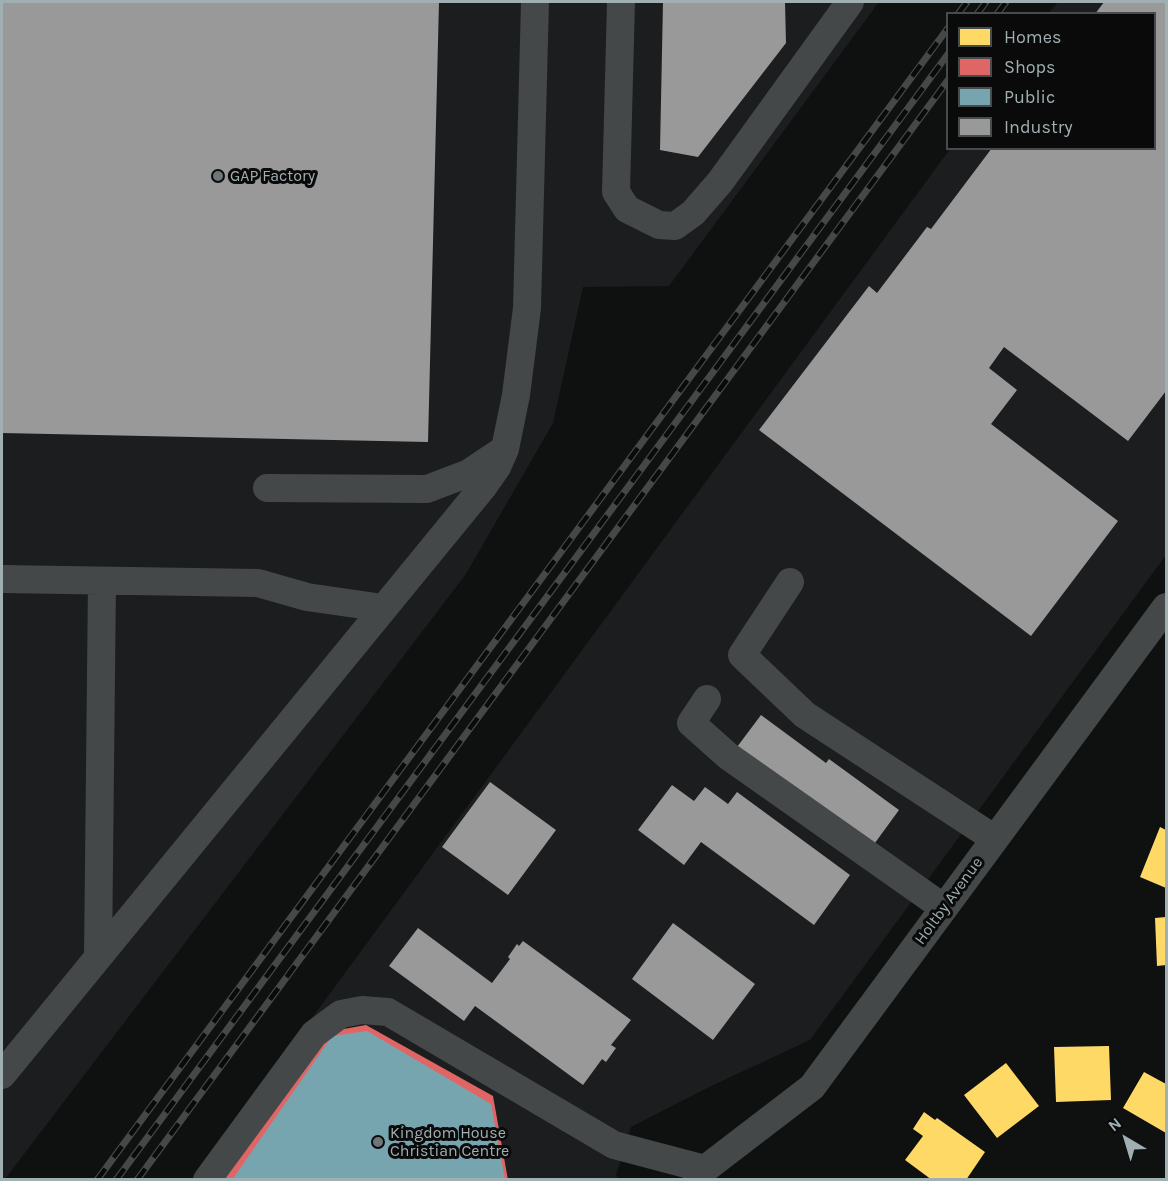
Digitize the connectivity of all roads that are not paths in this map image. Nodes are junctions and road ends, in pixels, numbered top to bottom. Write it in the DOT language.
graph roads {
  1 [pos="535,2"];
  2 [pos="621,2"];
  3 [pos="850,2"];
  4 [pos="505,449"];
  5 [pos="267,488"];
  6 [pos="2,579"];
  7 [pos="102,581"];
  8 [pos="790,582"];
  9 [pos="1167,607"];
  10 [pos="383,608"];
  11 [pos="707,699"];
  12 [pos="995,839"];
  13 [pos="944,908"];
  14 [pos="98,957"];
  15 [pos="2,1075"];
  16 [pos="701,1174"];
  17 [pos="207,1179"];
  1 -- 4 [label="street"];
  2 -- 3 [label="street"];
  4 -- 5 [label="street"];
  4 -- 10 [label="street"];
  6 -- 7 [label="street"];
  7 -- 10 [label="street"];
  7 -- 14 [label="street"];
  8 -- 12 [label="street"];
  9 -- 12 [label="street, Holtby Avenue"];
  10 -- 14 [label="street"];
  11 -- 13 [label="street"];
  12 -- 13 [label="street, Holtby Avenue"];
  13 -- 16 [label="street, Holtby Avenue"];
  14 -- 15 [label="street"];
  16 -- 17 [label="street"];
}
